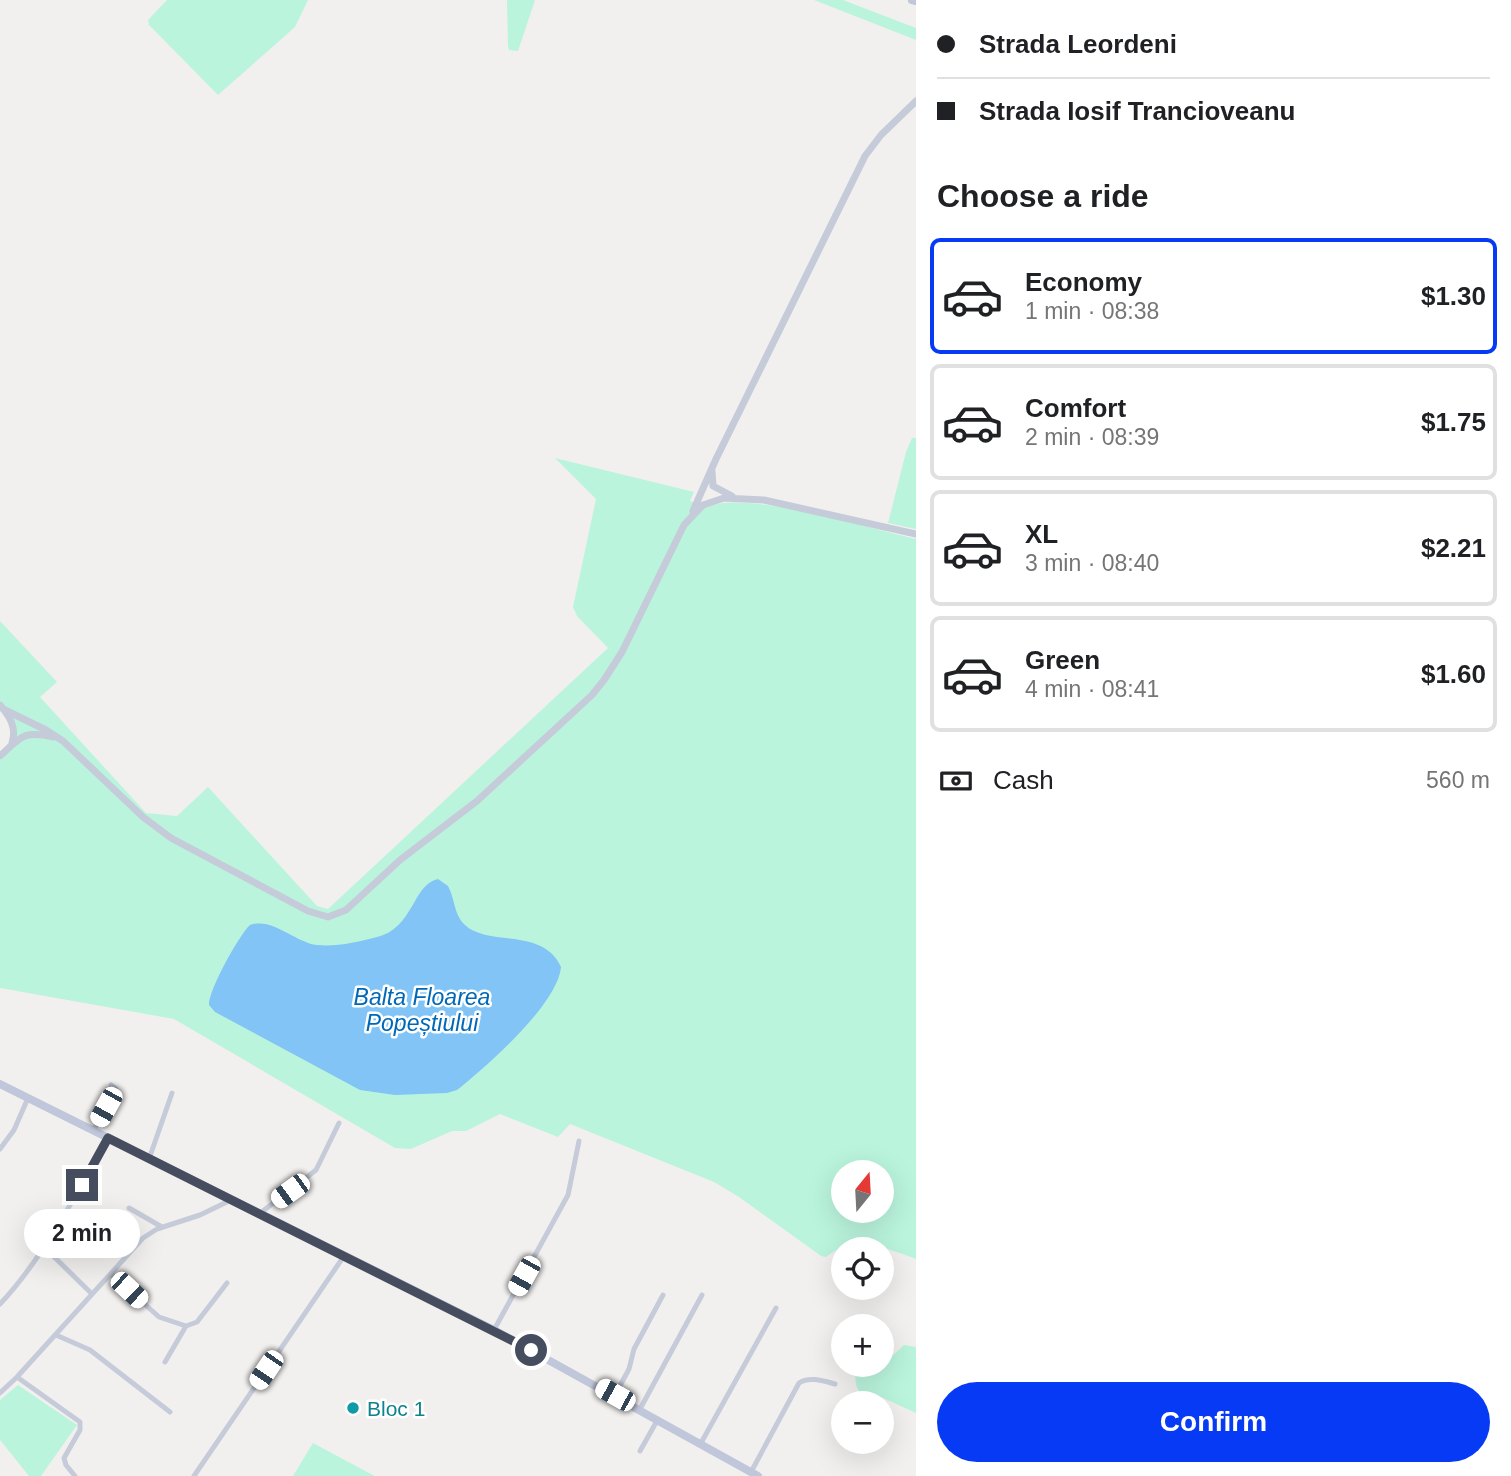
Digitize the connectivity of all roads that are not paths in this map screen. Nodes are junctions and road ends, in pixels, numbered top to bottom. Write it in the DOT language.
graph roads {
  1 [pos="916,101"];
  2 [pos="713,465"];
  3 [pos="715,488"];
  4 [pos="702,490"];
  5 [pos="736,498"];
  6 [pos="712,500"];
  7 [pos="691,515"];
  8 [pos="916,534"];
  9 [pos="2,707"];
  10 [pos="23,720"];
  11 [pos="13,728"];
  12 [pos="23,735"];
  13 [pos="58,738"];
  14 [pos="10,747"];
  15 [pos="0,756"];
  16 [pos="0,1084"];
  17 [pos="111,1085"];
  18 [pos="172,1093"];
  19 [pos="28,1098"];
  20 [pos="339,1123"];
  21 [pos="93,1131"];
  22 [pos="108,1138"];
  23 [pos="579,1141"];
  24 [pos="0,1149"];
  25 [pos="149,1158"];
  26 [pos="231,1200"];
  27 [pos="129,1208"];
  28 [pos="259,1214"];
  29 [pos="162,1227"];
  30 [pos="43,1246"];
  31 [pos="344,1256"];
  32 [pos="111,1274"];
  33 [pos="227,1283"];
  34 [pos="92,1294"];
  35 [pos="663,1295"];
  36 [pos="702,1295"];
  37 [pos="0,1304"];
  38 [pos="776,1308"];
  39 [pos="186,1326"];
  40 [pos="494,1331"];
  41 [pos="56,1335"];
  42 [pos="165,1362"];
  43 [pos="17,1377"];
  44 [pos="835,1384"];
  45 [pos="0,1393"];
  46 [pos="615,1395"];
  47 [pos="640,1409"];
  48 [pos="170,1412"];
  49 [pos="658,1419"];
  50 [pos="701,1443"];
  51 [pos="640,1451"];
  52 [pos="755,1474"];
  53 [pos="75,1476"];
  54 [pos="194,1476"];
  1 -- 2 [label="street"];
  2 -- 3 [label="street"];
  2 -- 4 [label="street"];
  3 -- 4 [label="street"];
  3 -- 5 [label="street"];
  3 -- 6 [label="street"];
  4 -- 6 [label="street"];
  4 -- 7 [label="street"];
  5 -- 6 [label="street"];
  5 -- 8 [label="street"];
  6 -- 7 [label="street"];
  7 -- 13 [label="street"];
  9 -- 10 [label="street"];
  9 -- 11 [label="street"];
  10 -- 11 [label="street"];
  10 -- 12 [label="street"];
  10 -- 13 [label="street"];
  11 -- 12 [label="street"];
  11 -- 14 [label="street"];
  12 -- 13 [label="street"];
  12 -- 14 [label="street"];
  14 -- 15 [label="street"];
  16 -- 19 [label="main road"];
  17 -- 21 [label="street"];
  18 -- 25 [label="street"];
  19 -- 21 [label="main road"];
  19 -- 24 [label="street"];
  20 -- 28 [label="street"];
  21 -- 22 [label="main road"];
  22 -- 25 [label="main road"];
  22 -- 30 [label="street"];
  23 -- 40 [label="street"];
  25 -- 26 [label="main road"];
  26 -- 28 [label="main road"];
  26 -- 29 [label="street"];
  27 -- 29 [label="street"];
  28 -- 31 [label="main road"];
  29 -- 32 [label="street"];
  30 -- 34 [label="street"];
  30 -- 37 [label="street"];
  31 -- 40 [label="main road"];
  31 -- 54 [label="street"];
  32 -- 34 [label="street"];
  32 -- 39 [label="street"];
  33 -- 39 [label="street"];
  34 -- 41 [label="street"];
  35 -- 46 [label="street"];
  36 -- 47 [label="street"];
  38 -- 50 [label="street"];
  39 -- 42 [label="street"];
  40 -- 46 [label="main road"];
  41 -- 43 [label="street"];
  41 -- 48 [label="street"];
  43 -- 45 [label="street"];
  43 -- 53 [label="street"];
  44 -- 52 [label="street"];
  46 -- 47 [label="main road"];
  47 -- 49 [label="main road"];
  49 -- 50 [label="main road"];
  49 -- 51 [label="street"];
  50 -- 52 [label="main road"];
}
